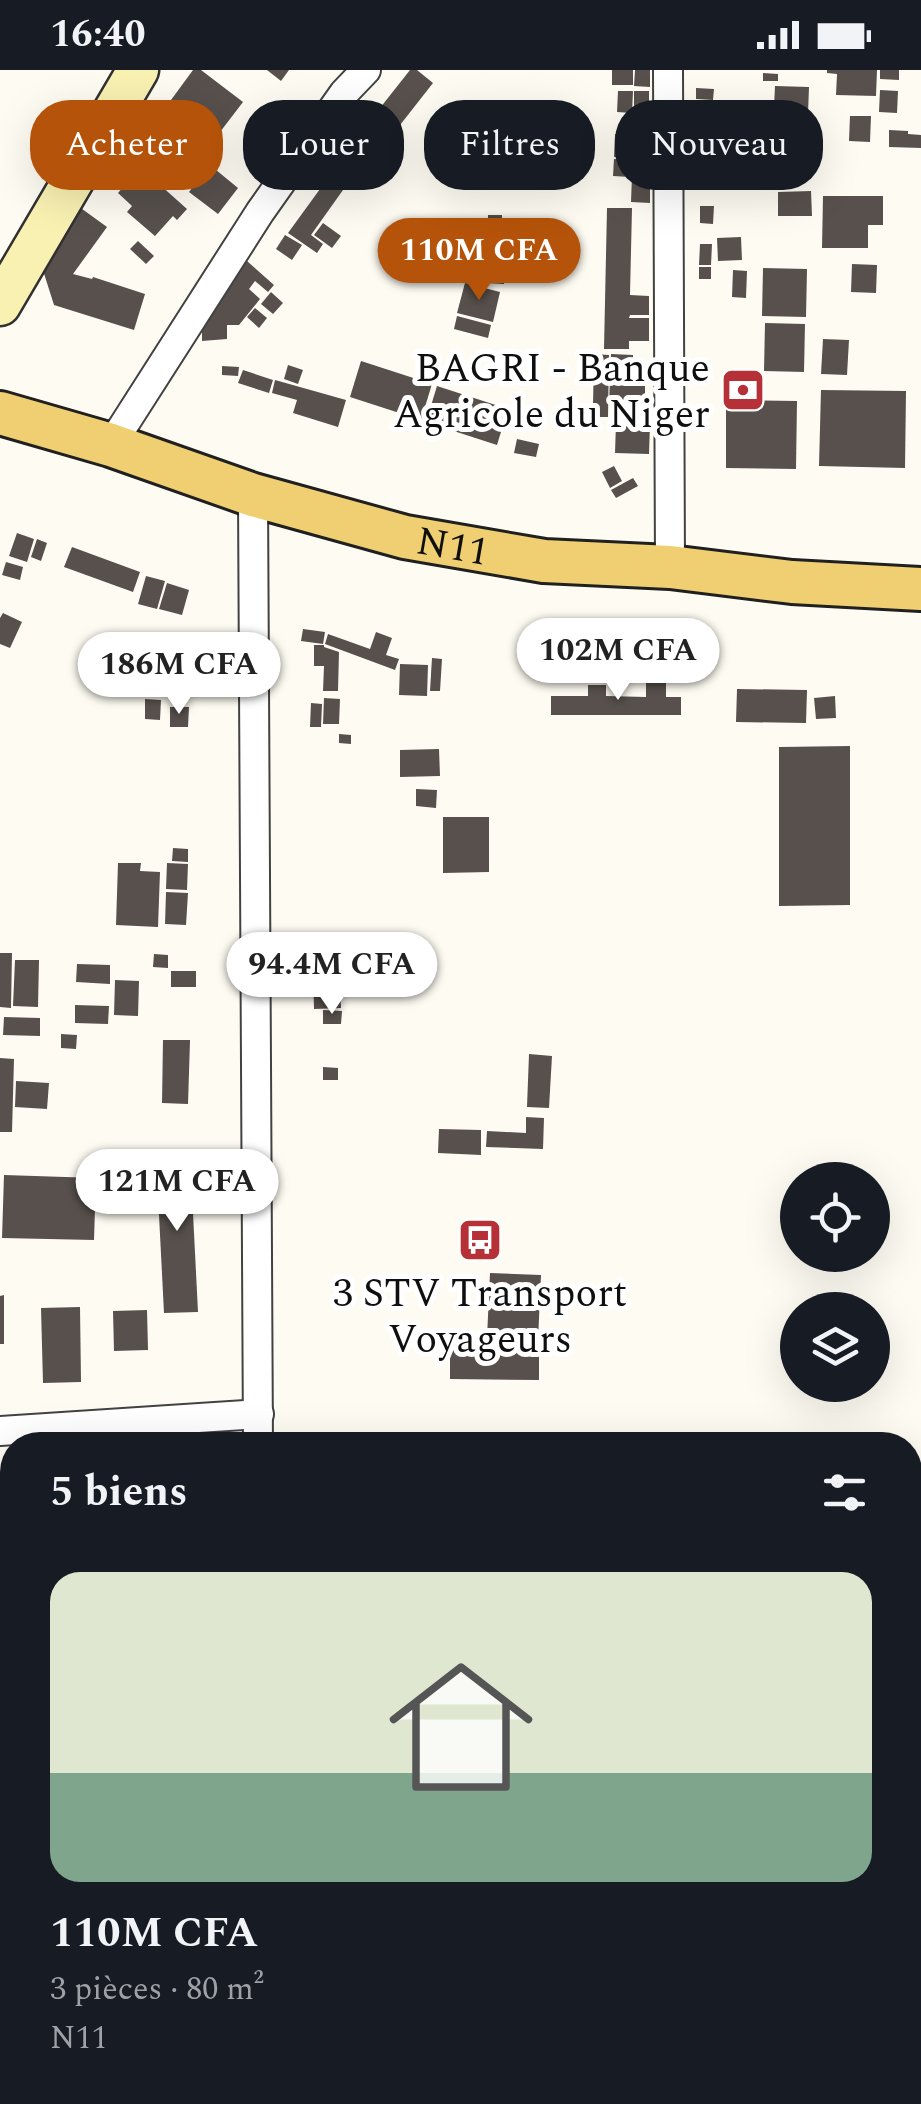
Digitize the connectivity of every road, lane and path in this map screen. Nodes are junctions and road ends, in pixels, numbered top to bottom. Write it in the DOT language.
graph roads {
  1 [pos="366,70"];
  2 [pos="668,70"];
  3 [pos="130,73"];
  4 [pos="0,305"];
  5 [pos="0,414"];
  6 [pos="111,445"];
  7 [pos="253,495"];
  8 [pos="670,568"];
  9 [pos="921,589"];
  10 [pos="259,1414"];
  11 [pos="0,1431"];
  12 [pos="258,1432"];
  1 -- 6 [label="street"];
  2 -- 8 [label="street"];
  3 -- 4 [label="street"];
  5 -- 6 [label="main road, N11"];
  6 -- 7 [label="main road, N11"];
  7 -- 8 [label="main road, N11"];
  7 -- 10 [label="street"];
  8 -- 9 [label="main road, N11"];
  10 -- 11 [label="street"];
  10 -- 12 [label="street"];
}
